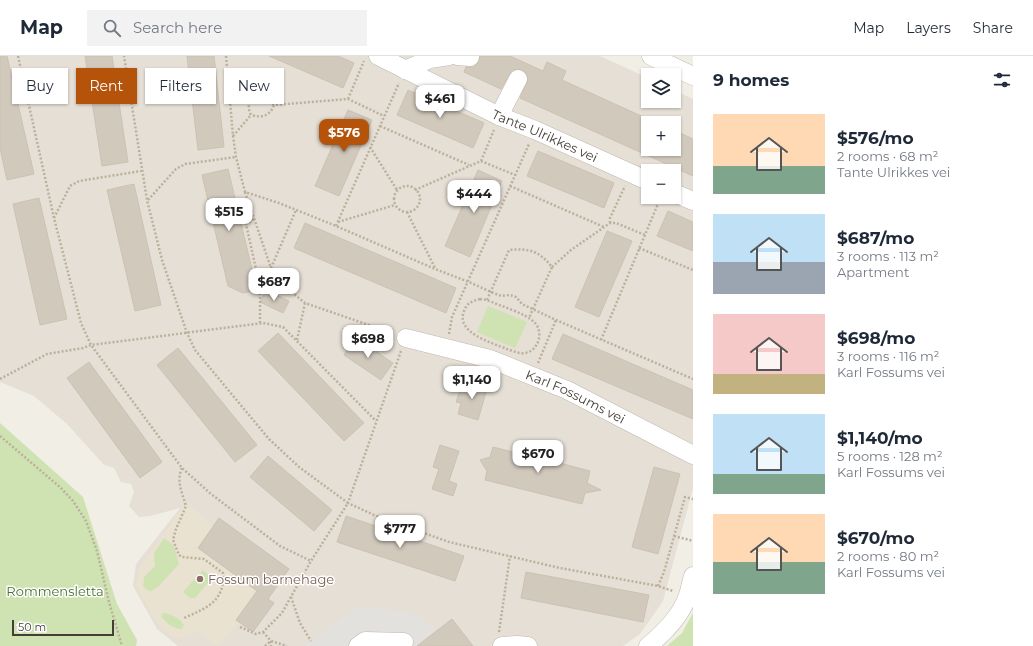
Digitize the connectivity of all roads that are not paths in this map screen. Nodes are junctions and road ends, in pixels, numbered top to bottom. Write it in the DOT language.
graph roads {
  1 [pos="378,56"];
  2 [pos="449,56"];
  3 [pos="658,57"];
  4 [pos="405,70"];
  5 [pos="693,76"];
  6 [pos="518,79"];
  7 [pos="499,116"];
  8 [pos="641,178"];
  9 [pos="681,196"];
  10 [pos="693,202"];
  11 [pos="406,338"];
  12 [pos="693,455"];
  13 [pos="693,576"];
  14 [pos="404,642"];
  15 [pos="500,642"];
  16 [pos="358,646"];
  17 [pos="528,646"];
  18 [pos="648,646"];
  1 -- 4 [label="street, Tante Ulrikkes vei"];
  2 -- 4 [label="street"];
  3 -- 5 [label="street"];
  4 -- 7 [label="street, Tante Ulrikkes vei"];
  6 -- 7 [label="street"];
  7 -- 8 [label="street, Tante Ulrikkes vei"];
  9 -- 10 [label="street"];
  11 -- 12 [label="street, Karl Fossums vei"];
  13 -- 18 [label="street"];
  14 -- 16 [label="street"];
  15 -- 17 [label="street"];
}
